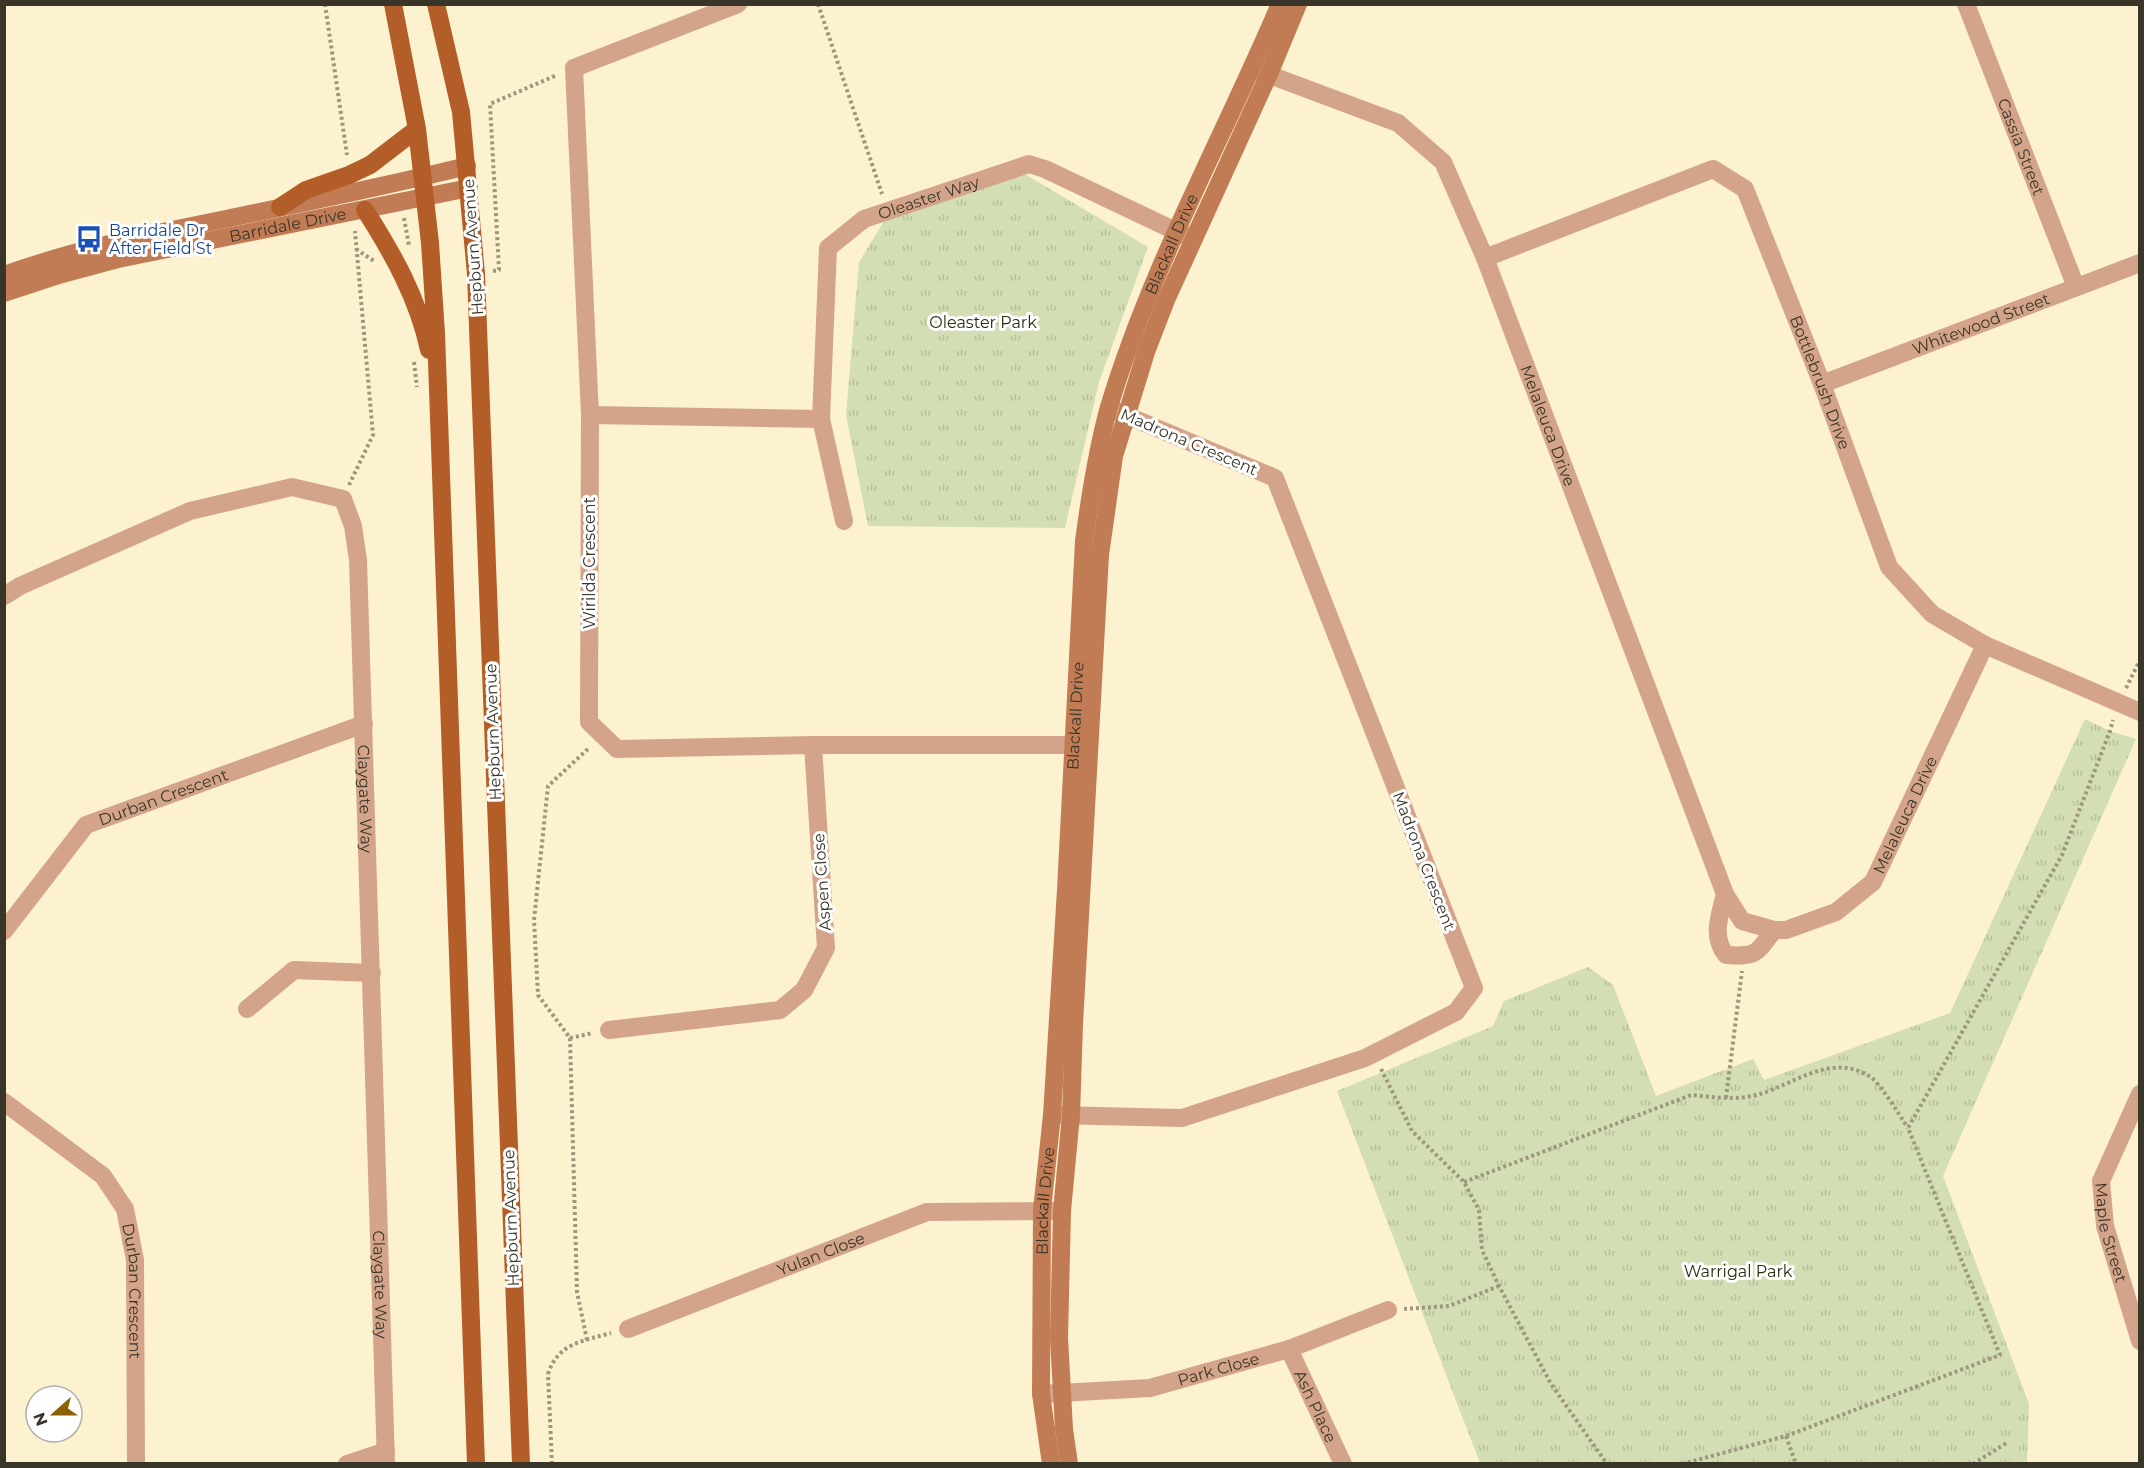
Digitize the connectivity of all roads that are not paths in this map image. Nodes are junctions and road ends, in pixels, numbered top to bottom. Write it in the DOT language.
graph roads {
  1 [pos="393,4"];
  2 [pos="436,4"];
  3 [pos="738,4"];
  4 [pos="1280,4"];
  5 [pos="1298,4"];
  6 [pos="1966,4"];
  7 [pos="1260,71"];
  8 [pos="417,129"];
  9 [pos="467,166"];
  10 [pos="422,177"];
  11 [pos="469,188"];
  12 [pos="425,196"];
  13 [pos="280,207"];
  14 [pos="365,210"];
  15 [pos="1184,235"];
  16 [pos="1485,258"];
  17 [pos="2139,263"];
  18 [pos="6,285"];
  19 [pos="2076,287"];
  20 [pos="1822,384"];
  21 [pos="438,390"];
  22 [pos="1109,408"];
  23 [pos="590,415"];
  24 [pos="1126,415"];
  25 [pos="821,419"];
  26 [pos="844,521"];
  27 [pos="4,596"];
  28 [pos="1985,645"];
  29 [pos="2139,712"];
  30 [pos="364,724"];
  31 [pos="813,745"];
  32 [pos="1082,746"];
  33 [pos="1725,894"];
  34 [pos="1774,930"];
  35 [pos="4,931"];
  36 [pos="372,973"];
  37 [pos="247,1009"];
  38 [pos="609,1030"];
  39 [pos="2139,1094"];
  40 [pos="4,1102"];
  41 [pos="1052,1115"];
  42 [pos="1071,1115"];
  43 [pos="1042,1210"];
  44 [pos="1062,1211"];
  45 [pos="1388,1310"];
  46 [pos="628,1329"];
  47 [pos="2139,1341"];
  48 [pos="1289,1349"];
  49 [pos="1062,1393"];
  50 [pos="1041,1394"];
  51 [pos="386,1457"];
  52 [pos="136,1464"];
  53 [pos="347,1464"];
  54 [pos="476,1464"];
  55 [pos="520,1464"];
  56 [pos="1051,1464"];
  57 [pos="1069,1464"];
  58 [pos="1343,1464"];
  1 -- 8 [label="main road"];
  2 -- 9 [label="main road, Hepburn Avenue"];
  3 -- 23 [label="street, Wirilda Crescent"];
  4 -- 7 [label="main road, Blackall Drive"];
  5 -- 7 [label="main road, Blackall Drive"];
  6 -- 19 [label="street, Cassia Street"];
  7 -- 15 [label="main road, Blackall Drive"];
  7 -- 16 [label="street, Melaleuca Drive"];
  8 -- 10 [label="main road"];
  8 -- 13 [label="main road"];
  9 -- 10 [label="main road, Barridale Drive"];
  9 -- 11 [label="main road, Hepburn Avenue"];
  10 -- 12 [label="main road"];
  10 -- 13 [label="main road, Barridale Drive"];
  11 -- 12 [label="main road, Barridale Drive"];
  11 -- 55 [label="main road, Hepburn Avenue"];
  12 -- 14 [label="main road, Barridale Drive"];
  12 -- 21 [label="main road"];
  13 -- 18 [label="main road, Barridale Drive"];
  14 -- 18 [label="main road, Barridale Drive"];
  14 -- 21 [label="main road"];
  15 -- 22 [label="main road, Blackall Drive"];
  15 -- 24 [label="main road, Blackall Drive"];
  15 -- 25 [label="street, Oleaster Way"];
  16 -- 20 [label="street, Bottlebrush Drive"];
  16 -- 33 [label="street, Melaleuca Drive"];
  17 -- 19 [label="street, Whitewood Street"];
  19 -- 20 [label="street, Whitewood Street"];
  20 -- 28 [label="street, Bottlebrush Drive"];
  21 -- 54 [label="main road"];
  22 -- 24 [label="street, Madrona Crescent"];
  22 -- 32 [label="main road, Blackall Drive"];
  23 -- 25 [label="street"];
  23 -- 31 [label="street, Wirilda Crescent"];
  24 -- 32 [label="main road, Blackall Drive"];
  24 -- 42 [label="street, Madrona Crescent"];
  25 -- 26 [label="street, Oleaster Way"];
  27 -- 30 [label="street, Claygate Way"];
  28 -- 29 [label="street, Bottlebrush Drive"];
  28 -- 34 [label="street, Melaleuca Drive"];
  30 -- 35 [label="street, Durban Crescent"];
  30 -- 36 [label="street, Claygate Way"];
  31 -- 32 [label="street"];
  31 -- 38 [label="street, Aspen Close"];
  32 -- 41 [label="main road, Blackall Drive"];
  32 -- 42 [label="main road, Blackall Drive"];
  33 -- 34 [label="street, Melaleuca Drive"];
  33 -- 34 [label="street"];
  36 -- 37 [label="street"];
  36 -- 51 [label="street, Claygate Way"];
  39 -- 47 [label="street, Maple Street"];
  40 -- 52 [label="street, Durban Crescent"];
  41 -- 42 [label="street, Madrona Crescent"];
  41 -- 43 [label="main road, Blackall Drive"];
  42 -- 44 [label="main road, Blackall Drive"];
  43 -- 44 [label="street, Yulan Close"];
  43 -- 46 [label="street, Yulan Close"];
  43 -- 50 [label="main road, Blackall Drive"];
  44 -- 49 [label="main road, Blackall Drive"];
  45 -- 48 [label="street, Park Close"];
  48 -- 49 [label="street, Park Close"];
  48 -- 58 [label="street, Ash Place"];
  49 -- 50 [label="street, Park Close"];
  49 -- 57 [label="main road, Blackall Drive"];
  50 -- 56 [label="main road, Blackall Drive"];
  51 -- 53 [label="street"];
}
